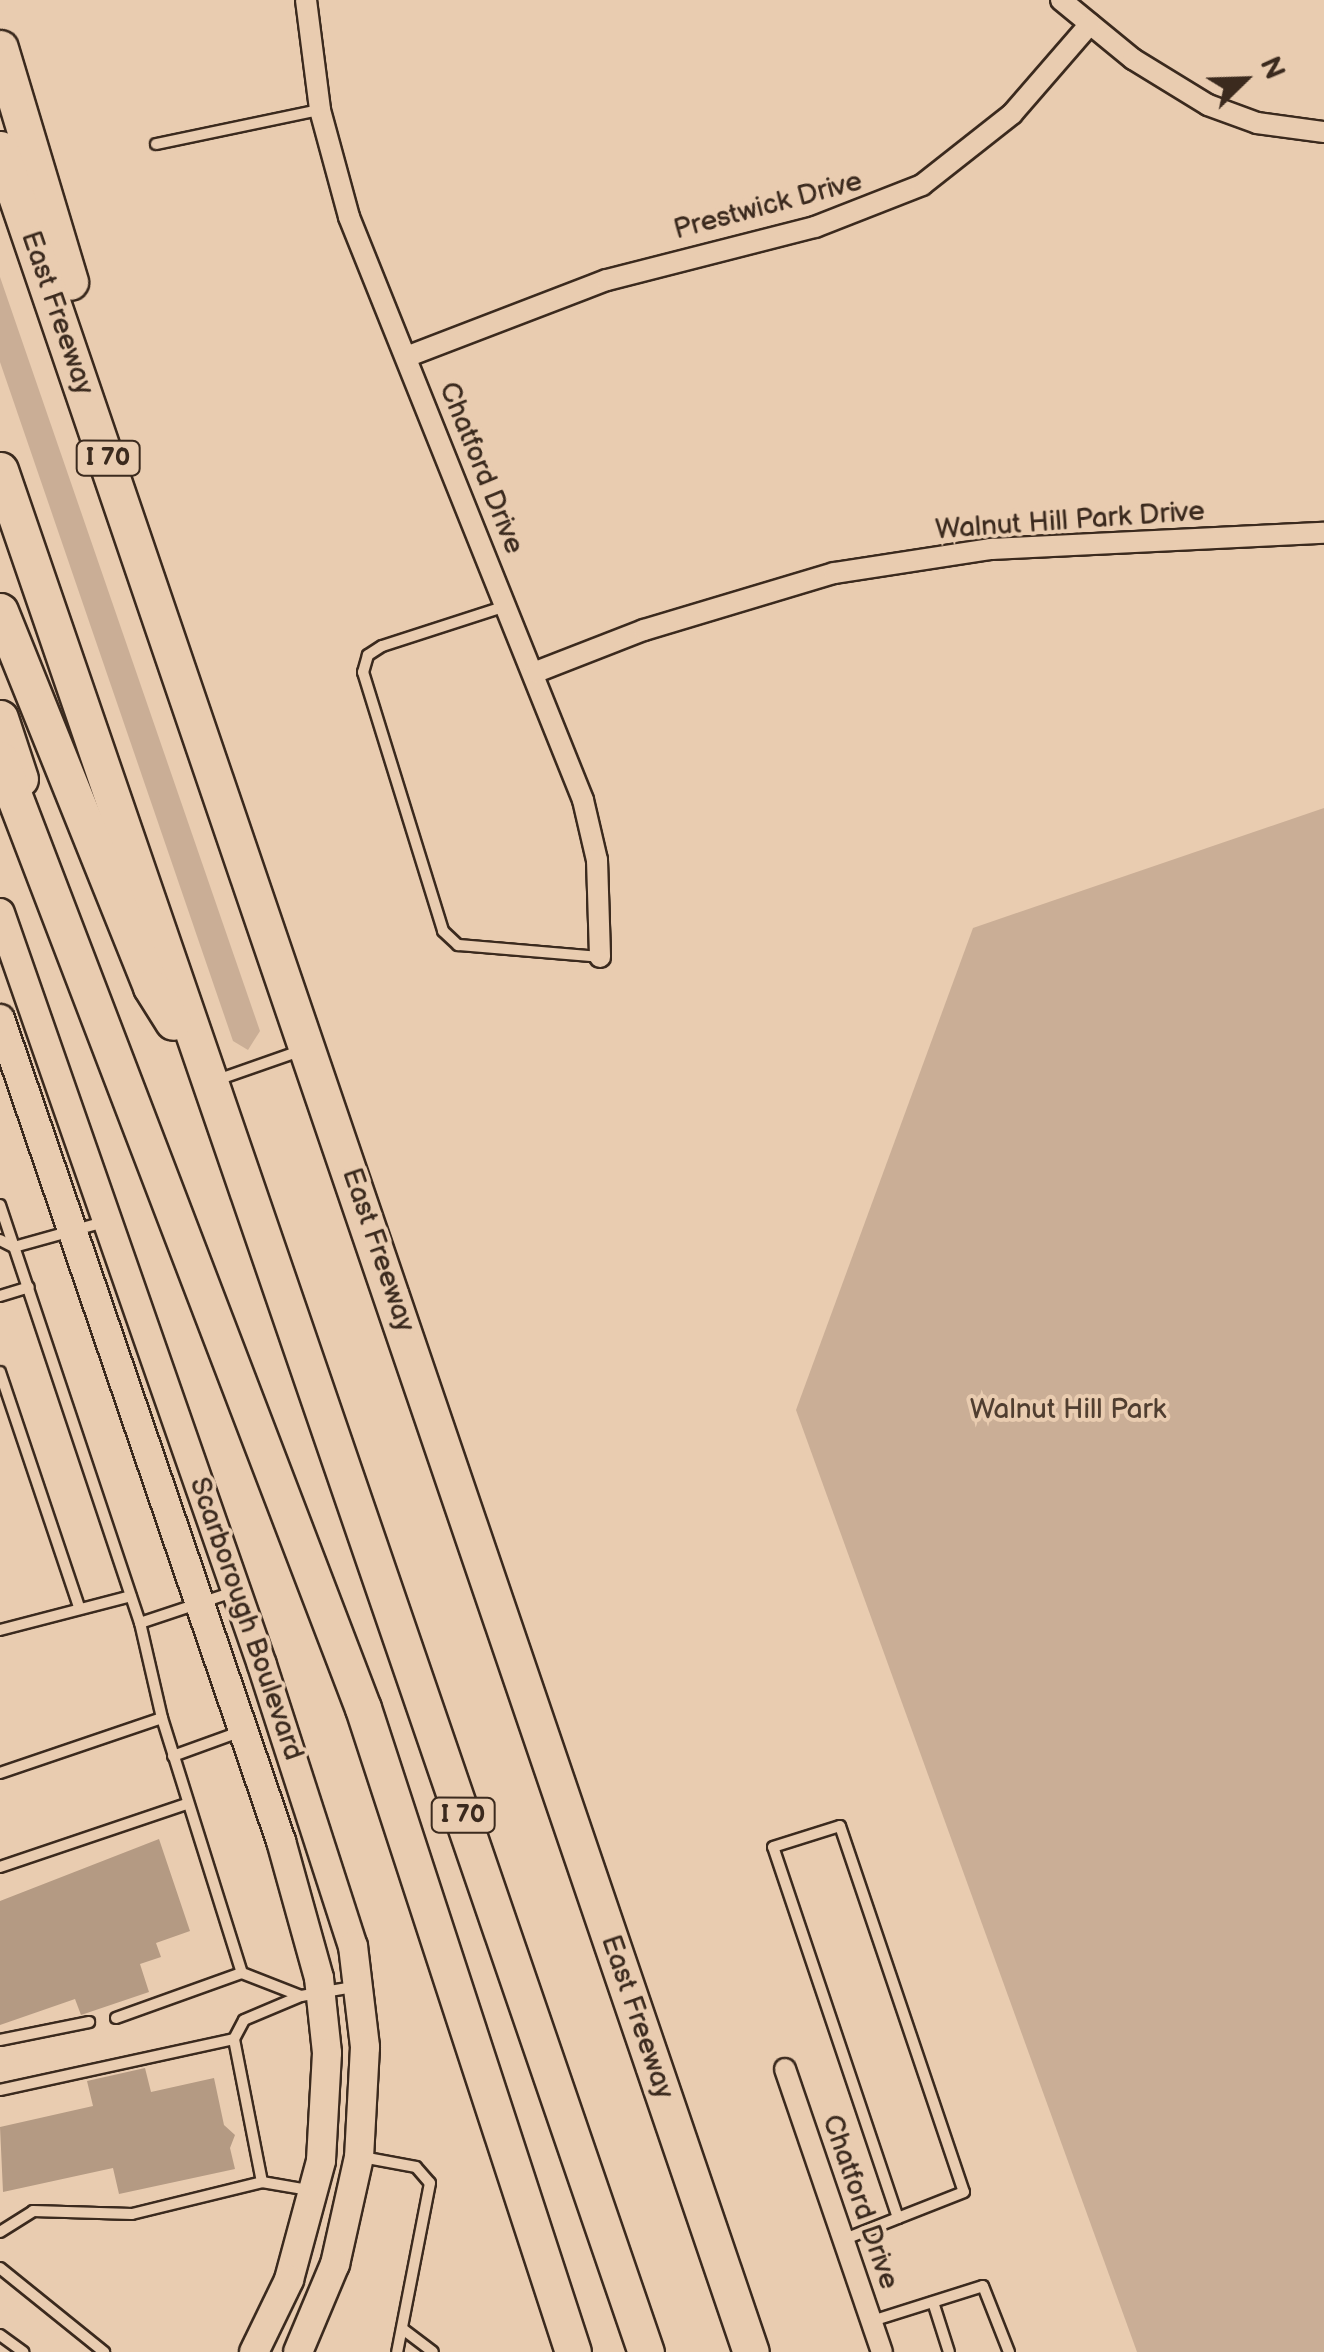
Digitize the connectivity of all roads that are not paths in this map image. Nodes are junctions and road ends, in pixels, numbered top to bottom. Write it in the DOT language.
graph roads {
  1 [pos="306,0"];
  2 [pos="1061,0"];
  3 [pos="1090,24"];
  4 [pos="0,48"];
  5 [pos="320,110"];
  6 [pos="1324,132"];
  7 [pos="156,144"];
  8 [pos="0,149"];
  9 [pos="406,356"];
  10 [pos="0,470"];
  11 [pos="1324,533"];
  12 [pos="507,606"];
  13 [pos="0,610"];
  14 [pos="536,672"];
  15 [pos="0,718"];
  16 [pos="0,759"];
  17 [pos="216,766"];
  18 [pos="1,908"];
  19 [pos="600,957"];
  20 [pos="83,970"];
  21 [pos="0,1021"];
  22 [pos="310,1047"];
  23 [pos="210,1082"];
  24 [pos="0,1205"];
  25 [pos="110,1220"];
  26 [pos="72,1232"];
  27 [pos="0,1240"];
  28 [pos="14,1247"];
  29 [pos="29,1287"];
  30 [pos="0,1296"];
  31 [pos="0,1375"];
  32 [pos="237,1591"];
  33 [pos="131,1596"];
  34 [pos="199,1603"];
  35 [pos="79,1607"];
  36 [pos="140,1623"];
  37 [pos="0,1630"];
  38 [pos="162,1718"];
  39 [pos="244,1730"];
  40 [pos="173,1756"];
  41 [pos="0,1773"];
  42 [pos="186,1804"];
  43 [pos="0,1867"];
  44 [pos="242,1973"];
  45 [pos="360,1986"];
  46 [pos="311,1994"];
  47 [pos="116,2018"];
  48 [pos="89,2022"];
  49 [pos="234,2039"];
  50 [pos="0,2040"];
  51 [pos="785,2069"];
  52 [pos="0,2090"];
  53 [pos="359,2157"];
  54 [pos="262,2182"];
  55 [pos="314,2191"];
  56 [pos="898,2218"];
  57 [pos="0,2232"];
  58 [pos="845,2239"];
  59 [pos="0,2268"];
  60 [pos="933,2302"];
  61 [pos="872,2322"];
  62 [pos="404,2330"];
  63 [pos="0,2334"];
  64 [pos="23,2352"];
  65 [pos="104,2352"];
  66 [pos="254,2352"];
  67 [pos="298,2352"];
  68 [pos="397,2352"];
  69 [pos="433,2352"];
  70 [pos="573,2352"];
  71 [pos="646,2352"];
  72 [pos="751,2352"];
  73 [pos="882,2352"];
  74 [pos="950,2352"];
  75 [pos="1009,2352"];
  1 -- 5 [label="street, Chatford Drive"];
  2 -- 3 [label="street"];
  3 -- 6 [label="street"];
  3 -- 9 [label="street, Prestwick Drive"];
  4 -- 17 [label="highway"];
  5 -- 7 [label="lane"];
  5 -- 9 [label="street, Chatford Drive"];
  8 -- 17 [label="highway, East Freeway / I 70"];
  9 -- 12 [label="street, Chatford Drive"];
  10 -- 23 [label="highway, I 70"];
  11 -- 14 [label="street, Walnut Hill Park Drive"];
  12 -- 14 [label="street, Chatford Drive"];
  12 -- 19 [label="lane"];
  13 -- 23 [label="highway"];
  14 -- 19 [label="street, Chatford Drive"];
  15 -- 20 [label="highway"];
  16 -- 20 [label="highway"];
  17 -- 22 [label="highway, East Freeway / I 70"];
  18 -- 25 [label="street, Scarborough Boulevard"];
  20 -- 70 [label="highway"];
  21 -- 26 [label="street, Scarborough Boulevard"];
  22 -- 23 [label="lane"];
  22 -- 72 [label="highway, East Freeway / I 70"];
  23 -- 71 [label="highway, I 70"];
  24 -- 28 [label="lane"];
  25 -- 26 [label="lane"];
  25 -- 32 [label="street, Scarborough Boulevard"];
  26 -- 28 [label="lane"];
  26 -- 34 [label="street, Scarborough Boulevard"];
  27 -- 28 [label="lane"];
  28 -- 29 [label="lane"];
  29 -- 30 [label="lane"];
  29 -- 33 [label="lane"];
  31 -- 35 [label="lane"];
  32 -- 34 [label="lane"];
  32 -- 45 [label="street, Scarborough Boulevard"];
  33 -- 35 [label="lane"];
  33 -- 36 [label="lane"];
  34 -- 36 [label="lane"];
  34 -- 39 [label="street, Scarborough Boulevard"];
  35 -- 37 [label="lane"];
  36 -- 38 [label="lane"];
  38 -- 40 [label="lane"];
  38 -- 41 [label="lane"];
  39 -- 40 [label="lane"];
  39 -- 46 [label="street, Scarborough Boulevard"];
  40 -- 42 [label="lane"];
  42 -- 43 [label="lane"];
  42 -- 44 [label="lane"];
  44 -- 46 [label="lane"];
  44 -- 47 [label="lane"];
  45 -- 46 [label="lane"];
  45 -- 53 [label="street, Scarborough Boulevard"];
  46 -- 49 [label="lane"];
  46 -- 55 [label="street, Scarborough Boulevard"];
  48 -- 50 [label="lane"];
  49 -- 52 [label="lane"];
  49 -- 54 [label="lane"];
  51 -- 58 [label="street, Chatford Drive"];
  53 -- 62 [label="lane"];
  53 -- 67 [label="street, Scarborough Boulevard"];
  54 -- 55 [label="lane"];
  54 -- 57 [label="lane"];
  55 -- 66 [label="street, Scarborough Boulevard"];
  56 -- 56 [label="lane"];
  56 -- 58 [label="lane"];
  58 -- 61 [label="street, Chatford Drive"];
  59 -- 65 [label="lane"];
  60 -- 61 [label="lane"];
  60 -- 74 [label="lane"];
  60 -- 75 [label="lane"];
  61 -- 73 [label="street, Chatford Drive"];
  62 -- 68 [label="lane"];
  62 -- 69 [label="lane"];
  63 -- 64 [label="lane"];
}
